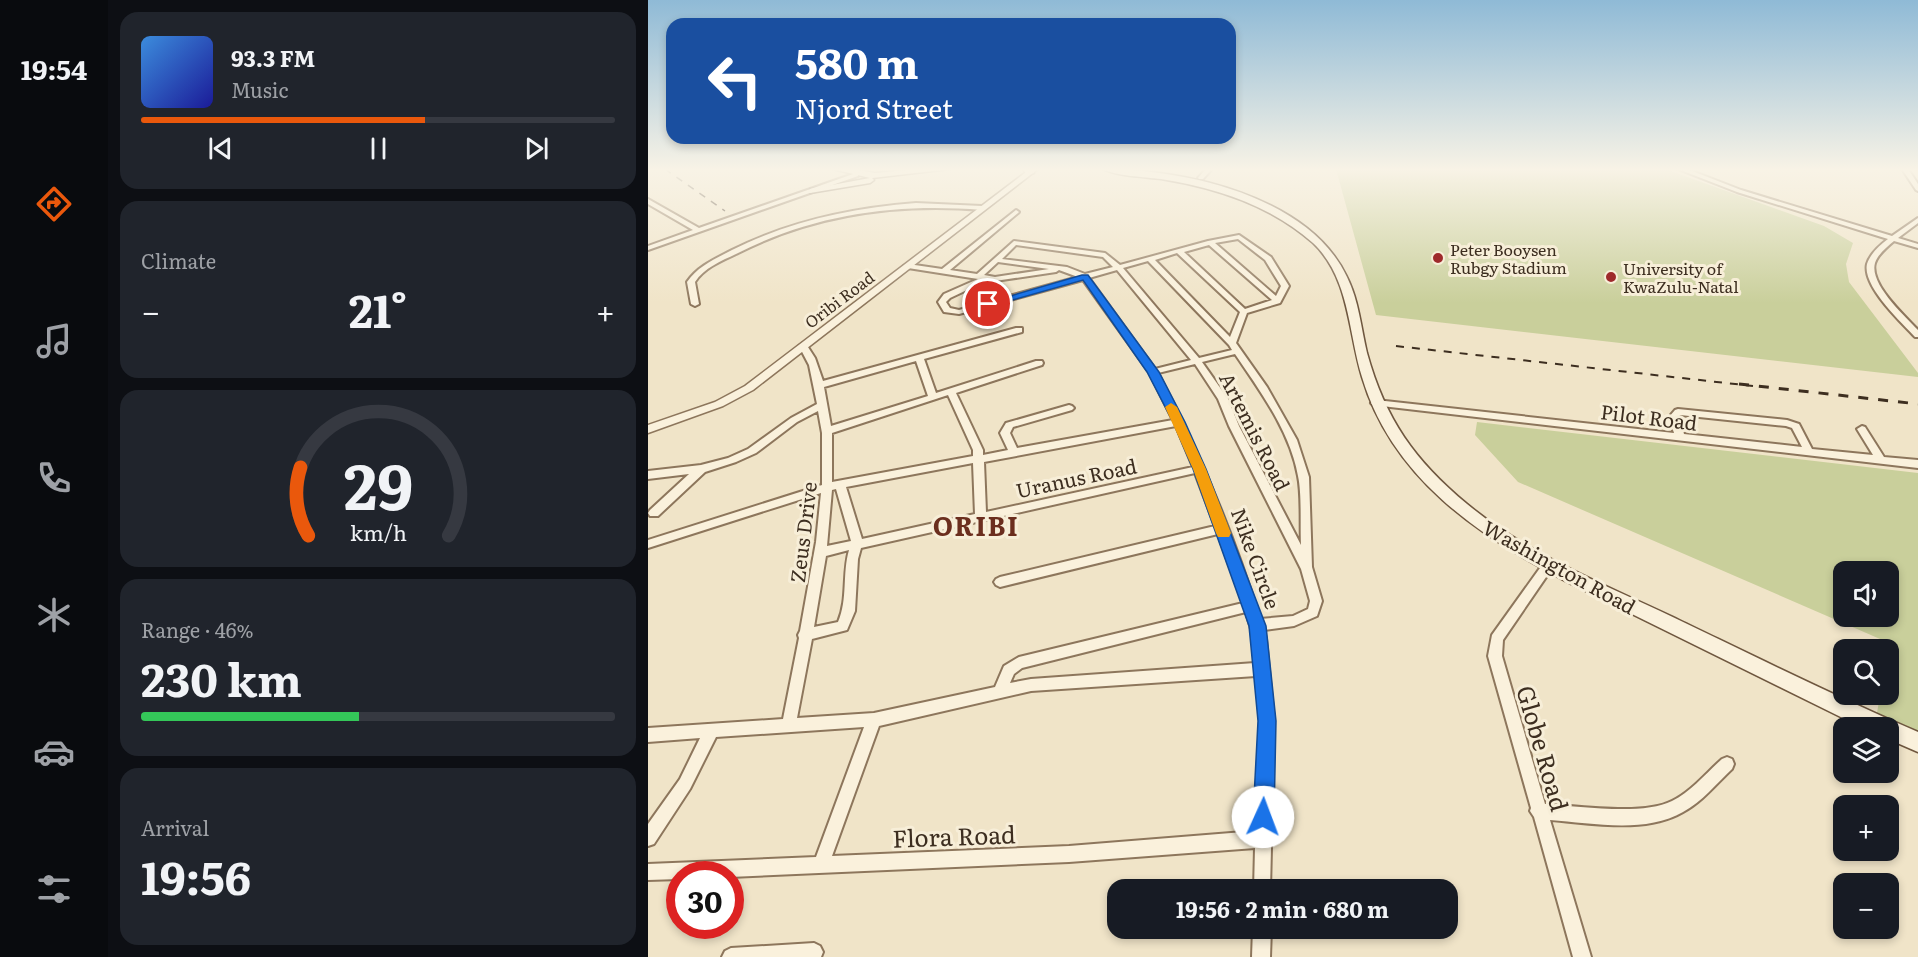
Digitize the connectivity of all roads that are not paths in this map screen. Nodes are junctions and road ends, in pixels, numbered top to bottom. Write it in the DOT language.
graph roads {
  1 [pos="670,214"];
  2 [pos="748,214"];
  3 [pos="846,214"];
  4 [pos="975,214"];
  5 [pos="1014,214"];
  6 [pos="1276,214"];
  7 [pos="1813,214"];
  8 [pos="1918,220"];
  9 [pos="699,231"];
  10 [pos="1895,239"];
  11 [pos="1210,242"];
  12 [pos="1918,246"];
  13 [pos="648,249"];
  14 [pos="1179,251"];
  15 [pos="1150,259"];
  16 [pos="996,260"];
  17 [pos="908,266"];
  18 [pos="1119,268"];
  19 [pos="1067,269"];
  20 [pos="943,272"];
  21 [pos="978,277"];
  22 [pos="1085,277"];
  23 [pos="987,278"];
  24 [pos="1277,301"];
  25 [pos="695,304"];
  26 [pos="1244,312"];
  27 [pos="1019,330"];
  28 [pos="1917,332"];
  29 [pos="803,346"];
  30 [pos="1234,347"];
  31 [pos="920,359"];
  32 [pos="1196,360"];
  33 [pos="1039,363"];
  34 [pos="1153,372"];
  35 [pos="819,385"];
  36 [pos="951,392"];
  37 [pos="933,397"];
  38 [pos="1376,403"];
  39 [pos="821,406"];
  40 [pos="1070,408"];
  41 [pos="1179,422"];
  42 [pos="648,429"];
  43 [pos="1862,429"];
  44 [pos="827,431"];
  45 [pos="1680,437"];
  46 [pos="1014,452"];
  47 [pos="1809,452"];
  48 [pos="980,460"];
  49 [pos="1881,460"];
  50 [pos="1918,464"];
  51 [pos="701,469"];
  52 [pos="1199,469"];
  53 [pos="648,474"];
  54 [pos="840,485"];
  55 [pos="827,487"];
  56 [pos="654,513"];
  57 [pos="981,516"];
  58 [pos="1222,529"];
  59 [pos="857,542"];
  60 [pos="648,544"];
  61 [pos="821,552"];
  62 [pos="1549,564"];
  63 [pos="1307,569"];
  64 [pos="1000,582"];
  65 [pos="1250,606"];
  66 [pos="1257,626"];
  67 [pos="804,635"];
  68 [pos="1263,669"];
  69 [pos="1000,691"];
  70 [pos="1864,717"];
  71 [pos="874,720"];
  72 [pos="789,724"];
  73 [pos="712,730"];
  74 [pos="1899,734"];
  75 [pos="648,735"];
  76 [pos="1916,742"];
  77 [pos="1726,764"];
  78 [pos="1538,811"];
  79 [pos="648,838"];
  80 [pos="1263,839"];
  81 [pos="821,864"];
  82 [pos="648,872"];
  83 [pos="1262,879"];
  84 [pos="1262,939"];
  85 [pos="814,952"];
  86 [pos="731,957"];
  87 [pos="1262,957"];
  88 [pos="1582,957"];
  1 -- 9 [label="street"];
  2 -- 9 [label="street"];
  3 -- 25 [label="street"];
  4 -- 17 [label="street, Oribi Road"];
  5 -- 20 [label="street"];
  6 -- 38 [label="main road, Washington Road"];
  7 -- 10 [label="street"];
  8 -- 10 [label="street"];
  9 -- 13 [label="street"];
  10 -- 12 [label="street"];
  10 -- 28 [label="street"];
  11 -- 14 [label="street"];
  11 -- 24 [label="street"];
  11 -- 24 [label="street"];
  14 -- 15 [label="street"];
  14 -- 26 [label="street"];
  15 -- 18 [label="street"];
  15 -- 30 [label="street"];
  16 -- 18 [label="street, Artemis Road"];
  16 -- 19 [label="street"];
  16 -- 21 [label="street"];
  17 -- 20 [label="street"];
  17 -- 29 [label="street, Oribi Road"];
  18 -- 22 [label="street"];
  18 -- 32 [label="street, Artemis Road"];
  19 -- 22 [label="street"];
  19 -- 23 [label="street"];
  20 -- 21 [label="street"];
  21 -- 23 [label="street"];
  22 -- 23 [label="street"];
  22 -- 34 [label="street, Nike Circle"];
  24 -- 26 [label="street"];
  26 -- 30 [label="street"];
  27 -- 31 [label="street"];
  29 -- 35 [label="street, Zeus Drive"];
  29 -- 42 [label="street, Oribi Road"];
  30 -- 32 [label="street"];
  30 -- 63 [label="street"];
  31 -- 35 [label="street"];
  31 -- 37 [label="street"];
  32 -- 34 [label="street"];
  32 -- 63 [label="street, Artemis Road"];
  33 -- 36 [label="street"];
  34 -- 41 [label="street, Nike Circle"];
  35 -- 39 [label="street, Zeus Drive"];
  36 -- 37 [label="street"];
  36 -- 48 [label="street"];
  37 -- 44 [label="street"];
  38 -- 45 [label="street, Pilot Road"];
  38 -- 62 [label="main road, Washington Road"];
  39 -- 44 [label="street, Zeus Drive"];
  39 -- 51 [label="street"];
  40 -- 46 [label="street"];
  41 -- 46 [label="street"];
  41 -- 52 [label="street, Nike Circle"];
  43 -- 49 [label="street"];
  44 -- 55 [label="street, Zeus Drive"];
  45 -- 47 [label="street, Pilot Road"];
  45 -- 47 [label="street"];
  46 -- 48 [label="street"];
  47 -- 49 [label="street, Pilot Road"];
  48 -- 54 [label="street"];
  48 -- 57 [label="street"];
  49 -- 50 [label="street, Pilot Road"];
  51 -- 53 [label="street"];
  51 -- 56 [label="street"];
  52 -- 57 [label="street, Uranus Road"];
  52 -- 58 [label="street, Nike Circle"];
  54 -- 55 [label="street"];
  54 -- 59 [label="street"];
  55 -- 60 [label="street"];
  55 -- 61 [label="street, Zeus Drive"];
  57 -- 59 [label="street, Uranus Road"];
  58 -- 64 [label="street"];
  58 -- 65 [label="street, Nike Circle"];
  59 -- 61 [label="street, Uranus Road"];
  59 -- 67 [label="street"];
  61 -- 67 [label="street, Zeus Drive"];
  62 -- 70 [label="main road, Washington Road"];
  62 -- 78 [label="street, Globe Road"];
  63 -- 66 [label="street, Artemis Road"];
  65 -- 66 [label="street, Nike Circle"];
  65 -- 69 [label="street"];
  66 -- 68 [label="street, Nike Circle"];
  67 -- 72 [label="street, Zeus Drive"];
  68 -- 69 [label="street"];
  68 -- 80 [label="street, Nike Circle"];
  69 -- 71 [label="street"];
  71 -- 72 [label="street"];
  71 -- 81 [label="street"];
  72 -- 73 [label="street"];
  73 -- 75 [label="street"];
  73 -- 79 [label="street"];
  74 -- 76 [label="main road, Washington Road"];
  77 -- 78 [label="street"];
  78 -- 88 [label="street, Globe Road"];
  80 -- 81 [label="street, Flora Road"];
  80 -- 83 [label="street, Nike Circle"];
  81 -- 82 [label="street, Flora Road"];
  84 -- 87 [label="street"];
  85 -- 86 [label="street"];
}
